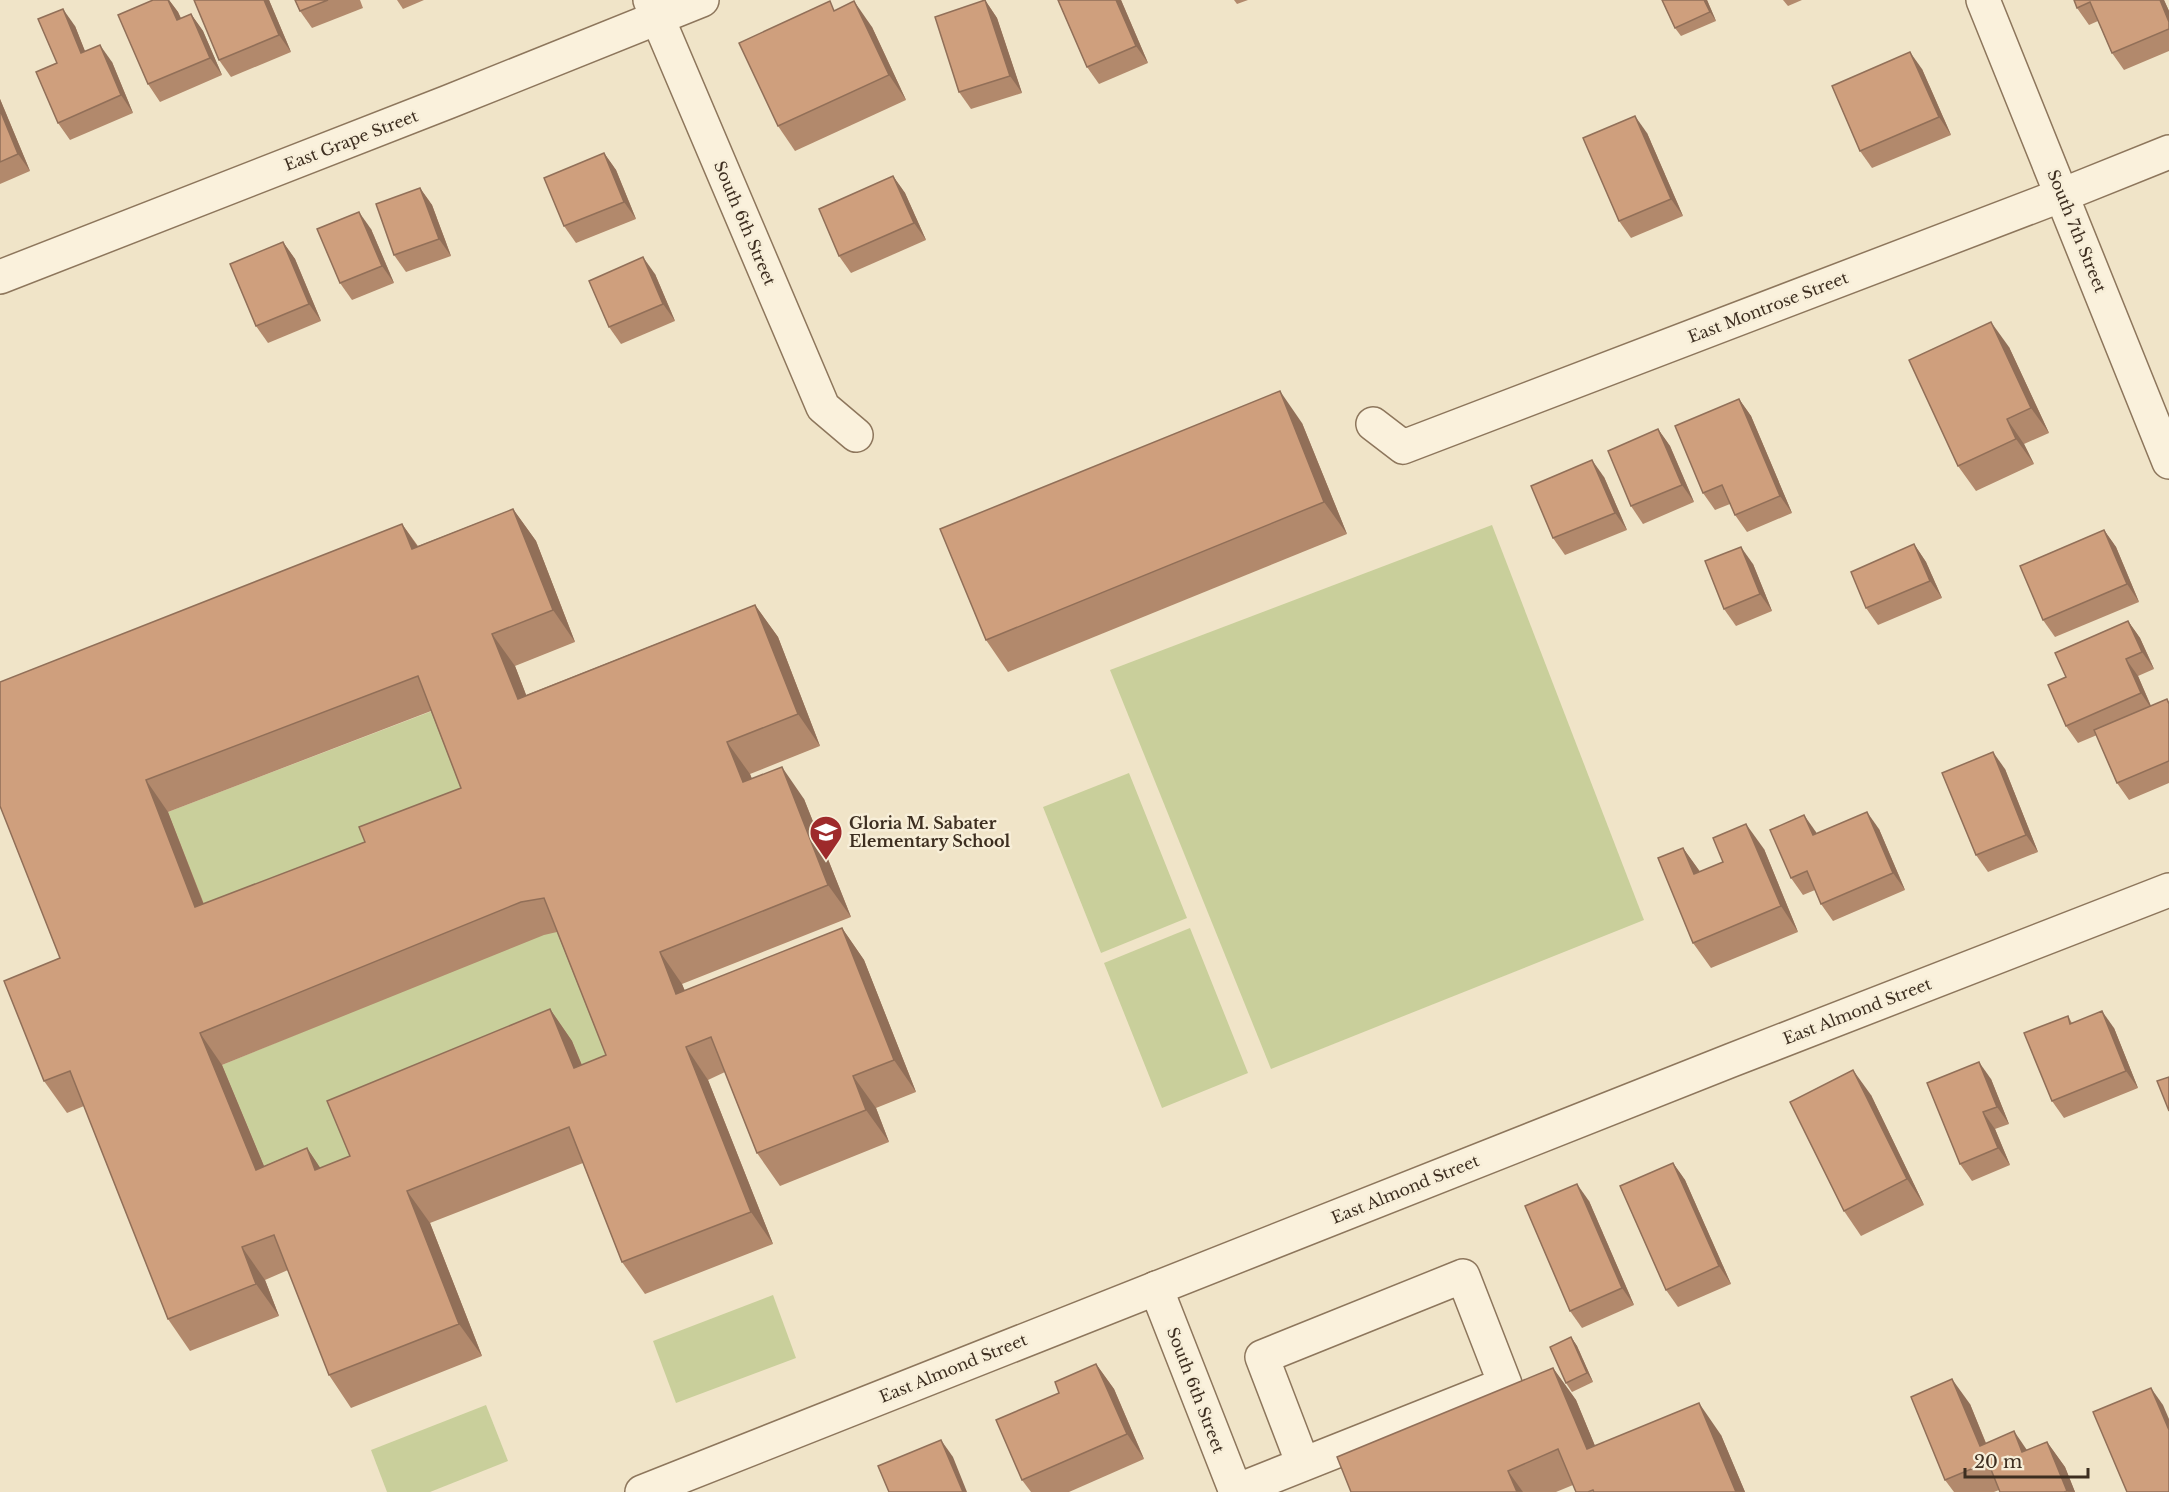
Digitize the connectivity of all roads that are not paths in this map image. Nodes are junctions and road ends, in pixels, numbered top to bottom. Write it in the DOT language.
graph roads {
  1 [pos="702,0"];
  2 [pos="1983,0"];
  3 [pos="654,9"];
  4 [pos="2169,152"];
  5 [pos="2062,195"];
  6 [pos="0,277"];
  7 [pos="1373,424"];
  8 [pos="856,435"];
  9 [pos="2169,462"];
  10 [pos="2169,890"];
  11 [pos="1156,1288"];
  12 [pos="1303,1464"];
  13 [pos="642,1492"];
  14 [pos="1236,1492"];
  1 -- 3 [label="street, East Grape Street"];
  2 -- 5 [label="street, South 7th Street"];
  3 -- 6 [label="street, East Grape Street"];
  3 -- 8 [label="street, South 6th Street"];
  4 -- 5 [label="street, East Montrose Street"];
  5 -- 7 [label="street, East Montrose Street"];
  5 -- 9 [label="street, South 7th Street"];
  10 -- 11 [label="street, East Almond Street"];
  11 -- 13 [label="street, East Almond Street"];
  11 -- 14 [label="street, South 6th Street"];
  12 -- 12 [label="street"];
  12 -- 14 [label="street"];
}
